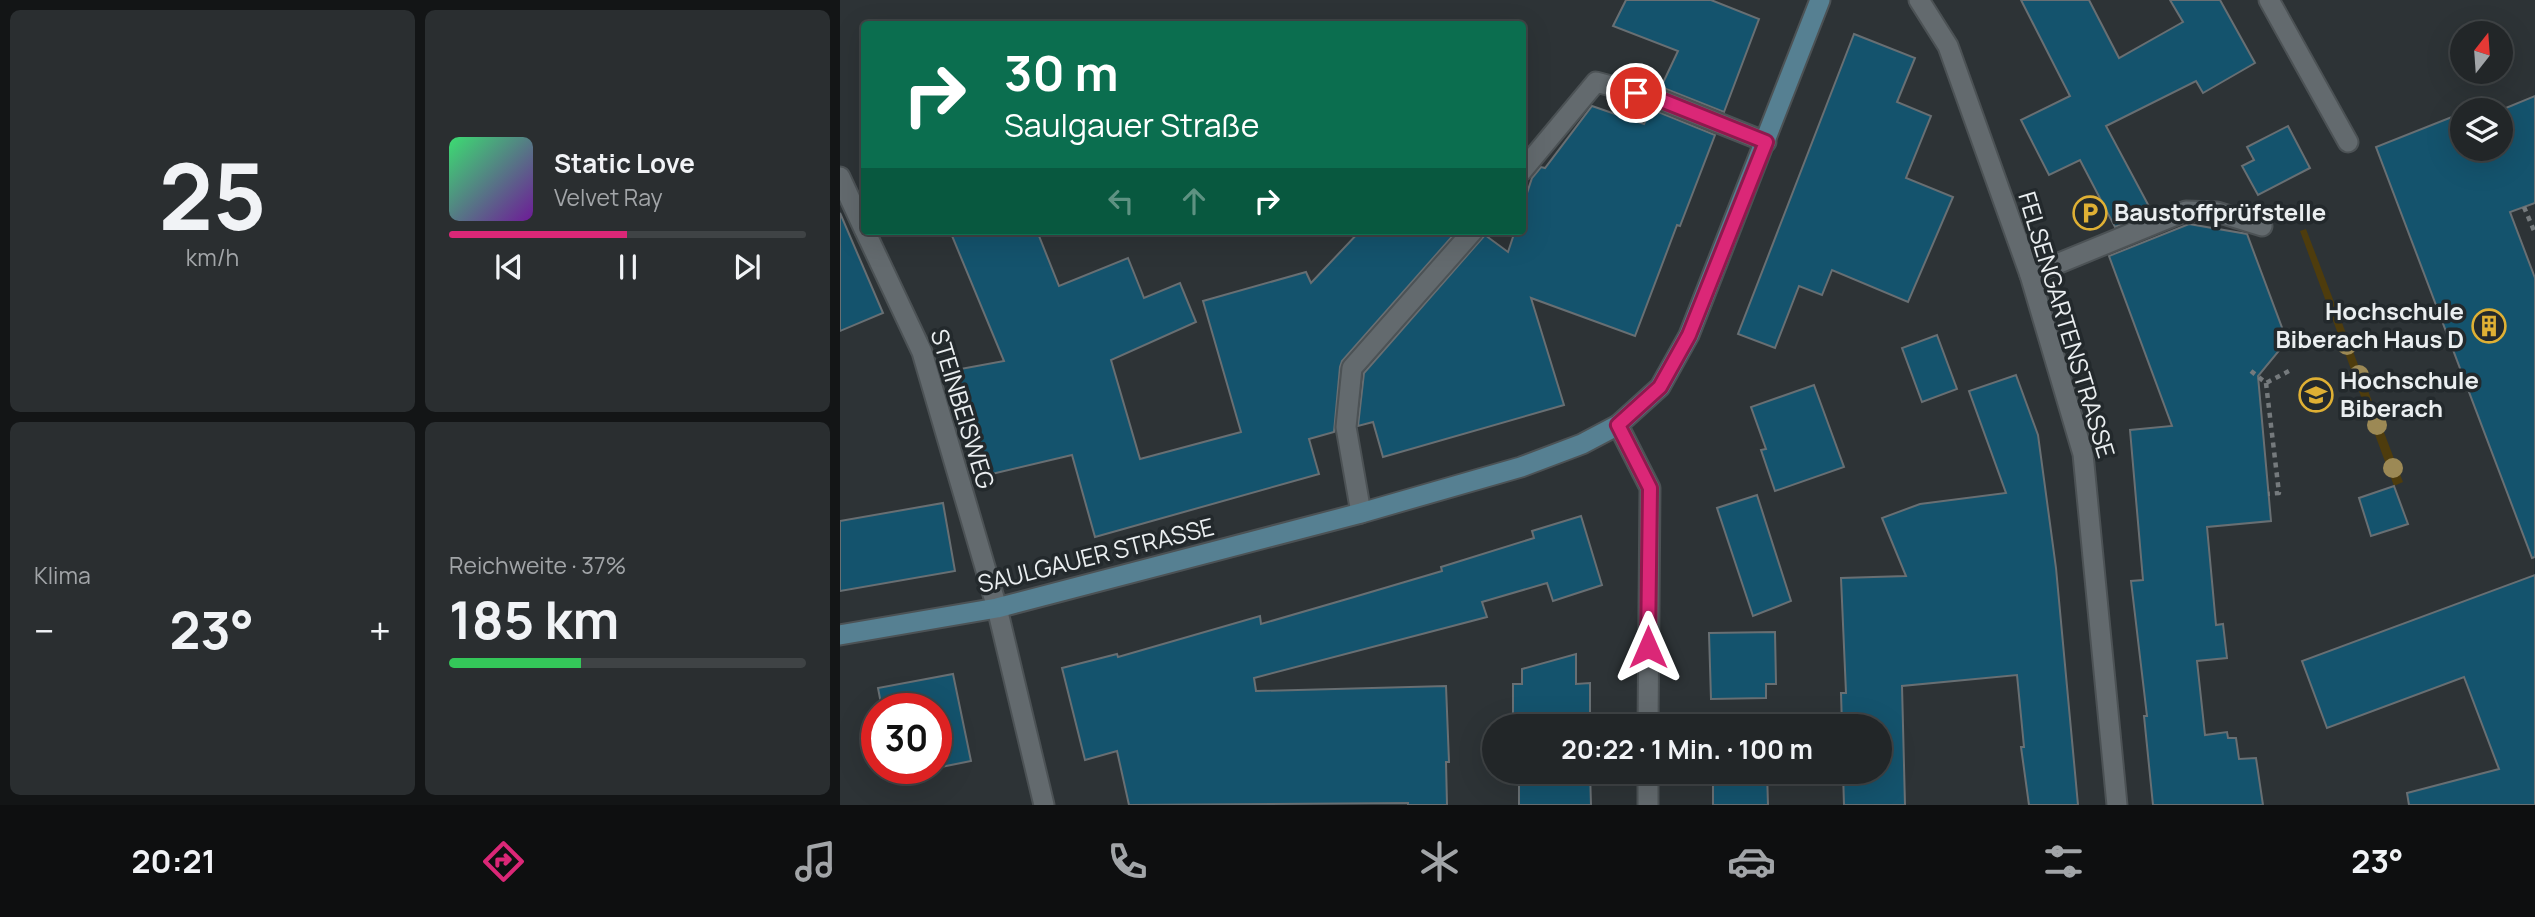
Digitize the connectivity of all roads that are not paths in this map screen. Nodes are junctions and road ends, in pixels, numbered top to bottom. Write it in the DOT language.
graph roads {
  1 [pos="1820,0"];
  2 [pos="1919,0"];
  3 [pos="2269,0"];
  4 [pos="1766,142"];
  5 [pos="2348,142"];
  6 [pos="1526,166"];
  7 [pos="840,177"];
  8 [pos="861,222"];
  9 [pos="2262,226"];
  10 [pos="867,235"];
  11 [pos="1468,235"];
  12 [pos="2030,275"];
  13 [pos="1618,425"];
  14 [pos="1361,513"];
  15 [pos="997,608"];
  16 [pos="840,635"];
  17 [pos="1648,714"];
  18 [pos="1648,784"];
  19 [pos="1044,805"];
  20 [pos="1648,805"];
  21 [pos="2117,805"];
  1 -- 4 [label="main road, SAULGAUER STRASSE"];
  2 -- 12 [label="street, FELSENGARTENSTRASSE"];
  3 -- 5 [label="street"];
  4 -- 6 [label="street"];
  4 -- 13 [label="main road, SAULGAUER STRASSE"];
  7 -- 8 [label="street, STEINBEISWEG"];
  9 -- 12 [label="street"];
  10 -- 15 [label="street, STEINBEISWEG"];
  11 -- 14 [label="street"];
  12 -- 21 [label="street, FELSENGARTENSTRASSE"];
  13 -- 14 [label="main road, SAULGAUER STRASSE"];
  13 -- 17 [label="street"];
  14 -- 15 [label="main road, SAULGAUER STRASSE"];
  15 -- 16 [label="main road, SAULGAUER STRASSE"];
  15 -- 19 [label="street, STEINBEISWEG"];
  18 -- 20 [label="street"];
}
